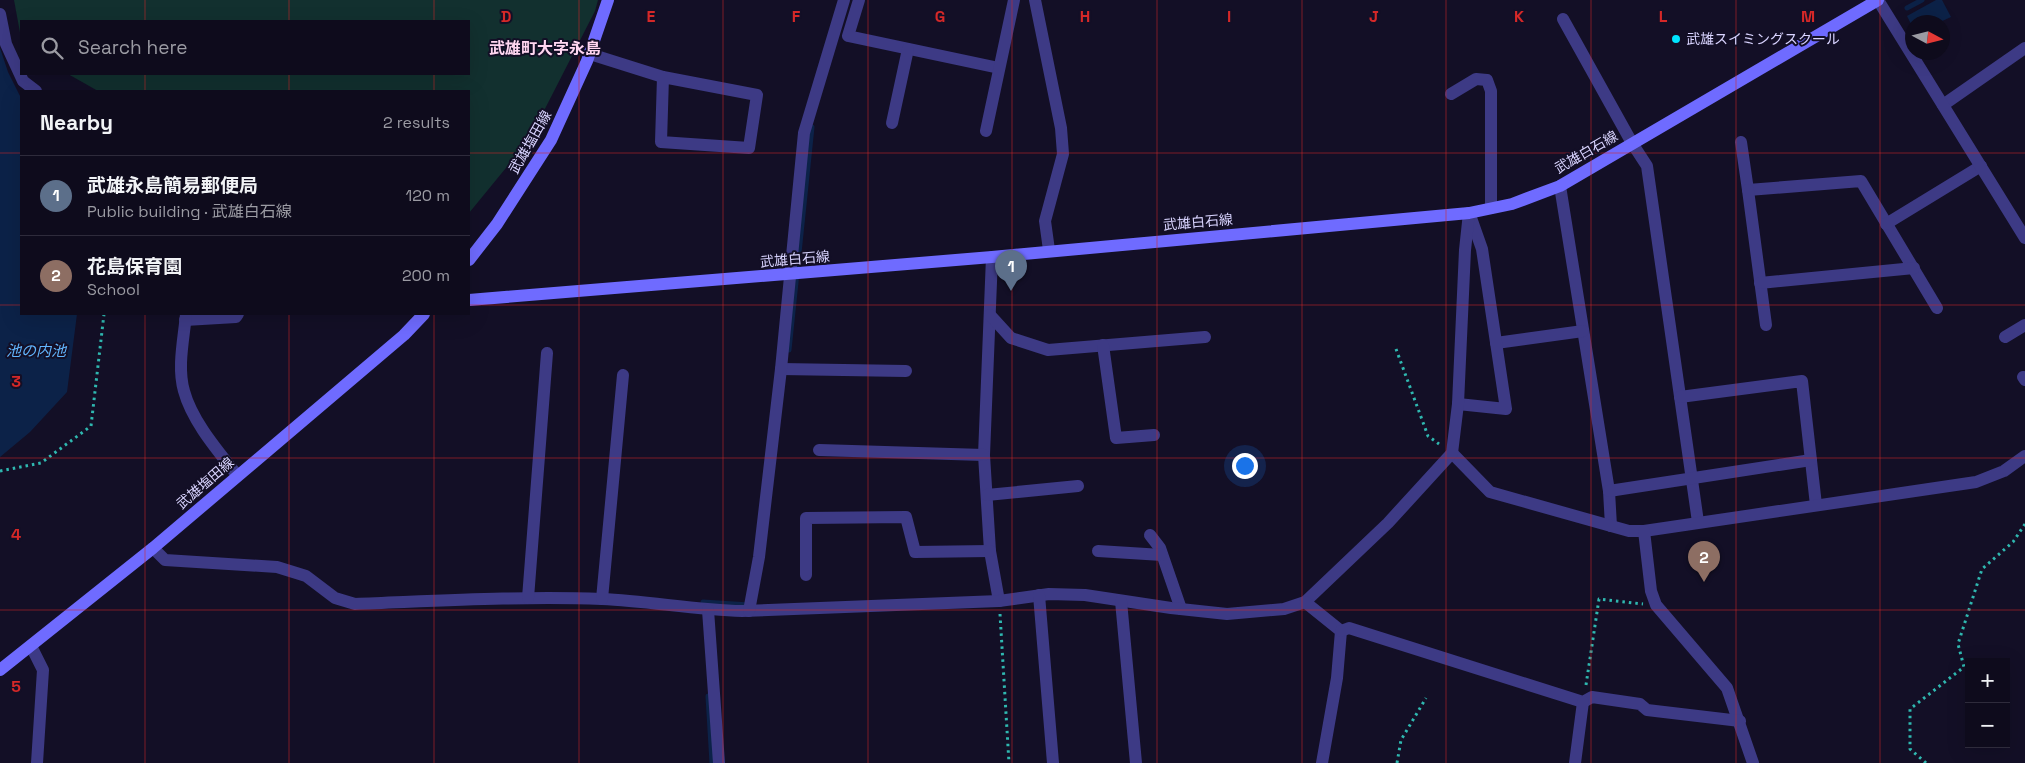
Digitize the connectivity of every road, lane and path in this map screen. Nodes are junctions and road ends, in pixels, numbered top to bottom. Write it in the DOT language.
graph roads {
  1 [pos="608,0"];
  2 [pos="844,0"];
  3 [pos="859,0"];
  4 [pos="1014,0"];
  5 [pos="1035,0"];
  6 [pos="1878,0"];
  7 [pos="0,14"];
  8 [pos="1563,19"];
  9 [pos="2025,48"];
  10 [pos="908,49"];
  11 [pos="590,54"];
  12 [pos="999,68"];
  13 [pos="20,73"];
  14 [pos="21,75"];
  15 [pos="663,77"];
  16 [pos="35,90"];
  17 [pos="1451,94"];
  18 [pos="1943,105"];
  19 [pos="892,123"];
  20 [pos="986,131"];
  21 [pos="1741,142"];
  22 [pos="1632,143"];
  23 [pos="1981,166"];
  24 [pos="1560,186"];
  25 [pos="1748,190"];
  26 [pos="1491,208"];
  27 [pos="1469,213"];
  28 [pos="1886,224"];
  29 [pos="2025,238"];
  30 [pos="1049,250"];
  31 [pos="992,257"];
  32 [pos="470,259"];
  33 [pos="1914,268"];
  34 [pos="792,274"];
  35 [pos="1760,283"];
  36 [pos="470,300"];
  37 [pos="1937,308"];
  38 [pos="104,315"];
  39 [pos="237,315"];
  40 [pos="423,315"];
  41 [pos="990,315"];
  42 [pos="185,317"];
  43 [pos="2025,324"];
  44 [pos="1766,325"];
  45 [pos="1583,331"];
  46 [pos="1205,337"];
  47 [pos="2005,337"];
  48 [pos="1496,343"];
  49 [pos="1103,345"];
  50 [pos="1396,348"];
  51 [pos="547,353"];
  52 [pos="781,369"];
  53 [pos="906,371"];
  54 [pos="623,375"];
  55 [pos="1680,397"];
  56 [pos="1458,404"];
  57 [pos="1154,435"];
  58 [pos="819,450"];
  59 [pos="1452,453"];
  60 [pos="984,455"];
  61 [pos="2025,456"];
  62 [pos="1811,460"];
  63 [pos="0,471"];
  64 [pos="237,475"];
  65 [pos="1692,478"];
  66 [pos="1078,486"];
  67 [pos="1609,491"];
  68 [pos="987,495"];
  69 [pos="1816,505"];
  70 [pos="1698,522"];
  71 [pos="2025,524"];
  72 [pos="1611,526"];
  73 [pos="1644,531"];
  74 [pos="1150,535"];
  75 [pos="153,548"];
  76 [pos="990,551"];
  77 [pos="1098,552"];
  78 [pos="1162,555"];
  79 [pos="806,576"];
  80 [pos="1039,595"];
  81 [pos="528,598"];
  82 [pos="602,599"];
  83 [pos="999,600"];
  84 [pos="1121,601"];
  85 [pos="1305,602"];
  86 [pos="1656,605"];
  87 [pos="1182,609"];
  88 [pos="708,610"];
  89 [pos="749,611"];
  90 [pos="1341,631"];
  91 [pos="31,646"];
  92 [pos="0,670"];
  93 [pos="1426,698"];
  94 [pos="1583,702"];
  95 [pos="1740,722"];
  96 [pos="37,763"];
  97 [pos="719,763"];
  98 [pos="1009,763"];
  99 [pos="1053,763"];
  100 [pos="1136,763"];
  101 [pos="1322,763"];
  102 [pos="1398,763"];
  103 [pos="1575,763"];
  104 [pos="1753,763"];
  105 [pos="1926,763"];
  1 -- 11 [label="main road, 武雄塩田線"];
  2 -- 34 [label="street"];
  3 -- 10 [label="street"];
  4 -- 12 [label="street"];
  5 -- 30 [label="street"];
  6 -- 18 [label="street"];
  6 -- 22 [label="main road, 武雄白石線"];
  7 -- 13 [label="street"];
  8 -- 22 [label="street"];
  9 -- 18 [label="street"];
  10 -- 12 [label="street"];
  10 -- 19 [label="street"];
  11 -- 15 [label="street"];
  11 -- 32 [label="main road, 武雄塩田線"];
  12 -- 20 [label="street"];
  14 -- 16 [label="street"];
  15 -- 15 [label="street"];
  17 -- 26 [label="street"];
  18 -- 23 [label="street"];
  21 -- 25 [label="street"];
  22 -- 24 [label="main road, 武雄白石線"];
  22 -- 55 [label="street"];
  23 -- 28 [label="street"];
  23 -- 29 [label="street"];
  24 -- 26 [label="main road, 武雄白石線"];
  24 -- 45 [label="street"];
  25 -- 28 [label="street"];
  25 -- 35 [label="street"];
  26 -- 27 [label="main road, 武雄白石線"];
  27 -- 30 [label="main road, 武雄白石線"];
  27 -- 48 [label="street"];
  27 -- 56 [label="street"];
  28 -- 33 [label="street"];
  30 -- 31 [label="main road, 武雄白石線"];
  31 -- 34 [label="main road, 武雄白石線"];
  31 -- 41 [label="street"];
  33 -- 35 [label="street"];
  33 -- 37 [label="street"];
  34 -- 36 [label="main road, 武雄白石線"];
  34 -- 52 [label="street"];
  35 -- 44 [label="street"];
  38 -- 63 [label="path"];
  39 -- 42 [label="street"];
  40 -- 64 [label="main road, 武雄塩田線"];
  41 -- 49 [label="street"];
  41 -- 60 [label="street"];
  42 -- 64 [label="street"];
  43 -- 47 [label="street"];
  45 -- 48 [label="street"];
  45 -- 67 [label="street"];
  46 -- 49 [label="street"];
  48 -- 56 [label="street"];
  49 -- 57 [label="street"];
  50 -- 59 [label="path"];
  51 -- 81 [label="street"];
  52 -- 53 [label="street"];
  52 -- 89 [label="street"];
  54 -- 82 [label="street"];
  55 -- 62 [label="street"];
  55 -- 65 [label="street"];
  56 -- 59 [label="street"];
  58 -- 60 [label="street"];
  59 -- 72 [label="street"];
  59 -- 85 [label="street"];
  60 -- 68 [label="street"];
  61 -- 69 [label="street"];
  62 -- 65 [label="street"];
  62 -- 69 [label="street"];
  64 -- 75 [label="main road, 武雄塩田線"];
  65 -- 67 [label="street"];
  65 -- 70 [label="street"];
  66 -- 68 [label="street"];
  67 -- 72 [label="street"];
  68 -- 76 [label="street"];
  69 -- 70 [label="street"];
  70 -- 73 [label="street"];
  71 -- 105 [label="path"];
  72 -- 73 [label="street"];
  73 -- 86 [label="street"];
  74 -- 78 [label="street"];
  75 -- 81 [label="street"];
  75 -- 91 [label="main road, 武雄塩田線"];
  76 -- 79 [label="street"];
  76 -- 83 [label="street"];
  77 -- 78 [label="street"];
  78 -- 87 [label="street"];
  80 -- 83 [label="street"];
  80 -- 84 [label="street"];
  80 -- 99 [label="street"];
  81 -- 82 [label="street"];
  82 -- 88 [label="street"];
  83 -- 89 [label="street"];
  83 -- 98 [label="path"];
  84 -- 87 [label="street"];
  84 -- 100 [label="street"];
  85 -- 87 [label="street"];
  85 -- 90 [label="street"];
  86 -- 94 [label="path"];
  86 -- 95 [label="street"];
  88 -- 89 [label="street"];
  88 -- 97 [label="street"];
  90 -- 94 [label="street"];
  90 -- 101 [label="street"];
  91 -- 92 [label="main road, 武雄塩田線"];
  91 -- 96 [label="street"];
  93 -- 102 [label="path"];
  94 -- 95 [label="street"];
  94 -- 103 [label="street"];
  95 -- 104 [label="street"];
}
